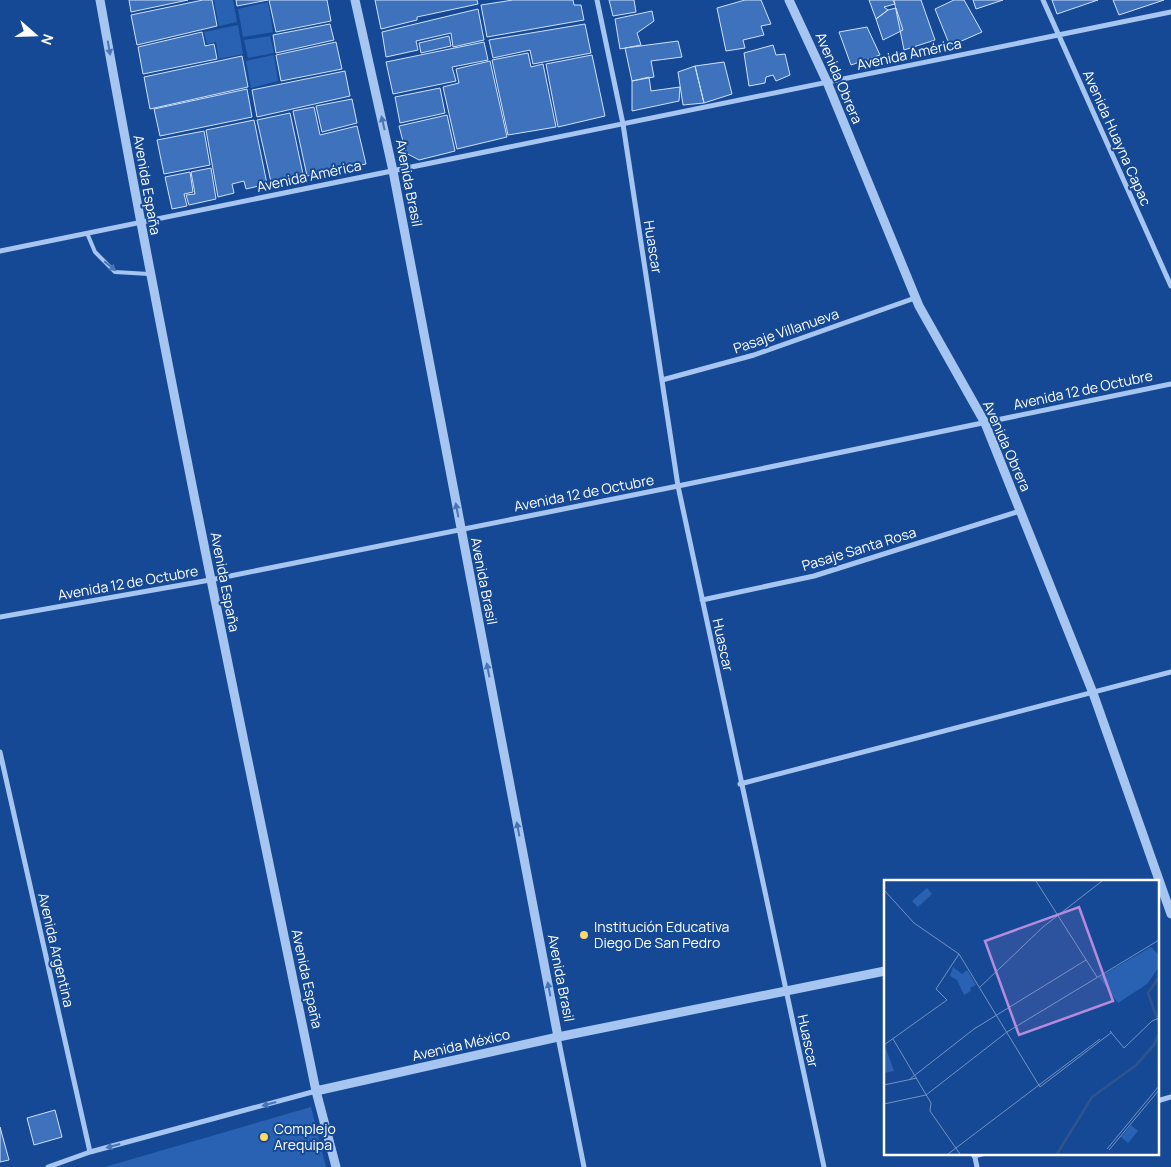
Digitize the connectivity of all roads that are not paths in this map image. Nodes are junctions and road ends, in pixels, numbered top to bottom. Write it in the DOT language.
graph roads {
  1 [pos="100,0"];
  2 [pos="355,0"];
  3 [pos="597,0"];
  4 [pos="789,0"];
  5 [pos="1043,0"];
  6 [pos="1171,12"];
  7 [pos="1059,35"];
  8 [pos="826,82"];
  9 [pos="623,124"];
  10 [pos="393,171"];
  11 [pos="140,223"];
  12 [pos="87,233"];
  13 [pos="0,251"];
  14 [pos="150,274"];
  15 [pos="1171,286"];
  16 [pos="915,298"];
  17 [pos="662,380"];
  18 [pos="1171,384"];
  19 [pos="985,423"];
  20 [pos="678,486"];
  21 [pos="1020,511"];
  22 [pos="460,528"];
  23 [pos="210,580"];
  24 [pos="702,600"];
  25 [pos="0,617"];
  26 [pos="1171,672"];
  27 [pos="1093,693"];
  28 [pos="0,752"];
  29 [pos="740,784"];
  30 [pos="1157,880"];
  31 [pos="1158,882"];
  32 [pos="1165,902"];
  33 [pos="1171,914"];
  34 [pos="884,971"];
  35 [pos="785,991"];
  36 [pos="558,1037"];
  37 [pos="316,1092"];
  38 [pos="1171,1097"];
  39 [pos="1158,1101"];
  40 [pos="90,1152"];
  41 [pos="974,1155"];
  42 [pos="48,1167"];
  43 [pos="336,1167"];
  44 [pos="584,1167"];
  45 [pos="824,1167"];
  46 [pos="977,1167"];
  1 -- 11 [label="street, Avenida España, one-way"];
  10 -- 2 [label="street, Avenida Brasil, one-way"];
  3 -- 9 [label="street"];
  4 -- 8 [label="street, Avenida Obrera"];
  5 -- 7 [label="street, Avenida Huayna Capac"];
  6 -- 7 [label="street, Avenida América"];
  7 -- 8 [label="street, Avenida América"];
  7 -- 15 [label="street, Avenida Huayna Capac"];
  8 -- 9 [label="street, Avenida América"];
  8 -- 16 [label="street, Avenida Obrera"];
  9 -- 10 [label="street, Avenida América"];
  9 -- 17 [label="street, Huascar"];
  10 -- 11 [label="street, Avenida América"];
  22 -- 10 [label="street, Avenida Brasil, one-way"];
  11 -- 12 [label="street, Avenida América"];
  11 -- 14 [label="street, Avenida España"];
  12 -- 13 [label="street, Avenida América"];
  12 -- 14 [label="lane, one-way"];
  14 -- 23 [label="street, Avenida España"];
  16 -- 17 [label="street, Pasaje Villanueva"];
  16 -- 19 [label="street, Avenida Obrera"];
  17 -- 20 [label="street, Huascar"];
  18 -- 19 [label="street, Avenida 12 de Octubre"];
  19 -- 20 [label="street, Avenida 12 de Octubre"];
  19 -- 21 [label="street, Avenida Obrera"];
  20 -- 22 [label="street, Avenida 12 de Octubre"];
  20 -- 24 [label="street, Huascar"];
  21 -- 24 [label="street, Pasaje Santa Rosa"];
  21 -- 27 [label="street, Avenida Obrera"];
  22 -- 23 [label="street, Avenida 12 de Octubre"];
  36 -- 22 [label="street, Avenida Brasil, one-way"];
  23 -- 25 [label="street, Avenida 12 de Octubre"];
  23 -- 37 [label="street, Avenida España"];
  24 -- 29 [label="street, Huascar"];
  26 -- 27 [label="street"];
  27 -- 29 [label="street"];
  27 -- 30 [label="street, Avenida Obrera"];
  28 -- 40 [label="street, Avenida Argentina"];
  29 -- 35 [label="street, Huascar"];
  31 -- 32 [label="street, Avenida Obrera"];
  32 -- 33 [label="street, Avenida Obrera"];
  34 -- 35 [label="street, Avenida México"];
  35 -- 36 [label="street, Avenida México"];
  35 -- 45 [label="street, Huascar"];
  36 -- 37 [label="street, Avenida México"];
  36 -- 44 [label="street, Avenida Brasil"];
  37 -- 40 [label="street, Avenida México, one-way"];
  37 -- 43 [label="street, Avenida España"];
  38 -- 39 [label="street"];
  40 -- 42 [label="street, Avenida México"];
  41 -- 46 [label="street"];
}
